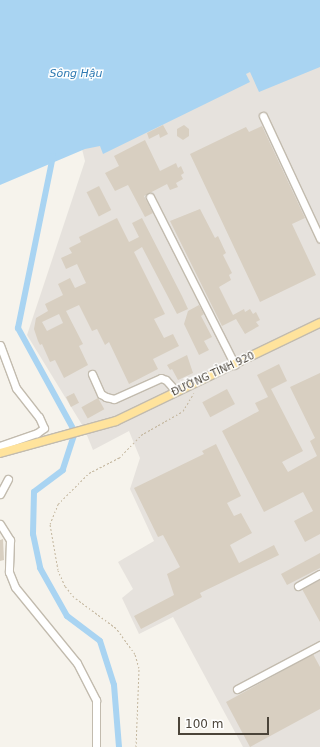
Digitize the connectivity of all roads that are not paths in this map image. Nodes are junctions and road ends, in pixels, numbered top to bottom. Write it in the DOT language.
graph roads {
  1 [pos="264,116"];
  2 [pos="150,197"];
  3 [pos="320,238"];
  4 [pos="320,323"];
  5 [pos="0,345"];
  6 [pos="235,365"];
  7 [pos="92,374"];
  8 [pos="176,391"];
  9 [pos="0,446"];
  10 [pos="0,453"];
  11 [pos="8,479"];
  12 [pos="0,494"];
  13 [pos="0,524"];
  14 [pos="320,574"];
  15 [pos="298,586"];
  16 [pos="320,645"];
  17 [pos="237,689"];
  18 [pos="96,747"];
  1 -- 3 [label="street"];
  2 -- 6 [label="street"];
  4 -- 6 [label="main road, ĐƯỜNG TỈNH 920"];
  5 -- 9 [label="street"];
  6 -- 8 [label="main road, ĐƯỜNG TỈNH 920"];
  7 -- 8 [label="street"];
  8 -- 10 [label="main road, ĐƯỜNG TỈNH 920"];
  11 -- 12 [label="street"];
  13 -- 18 [label="street"];
  14 -- 15 [label="street"];
  16 -- 17 [label="street"];
}
